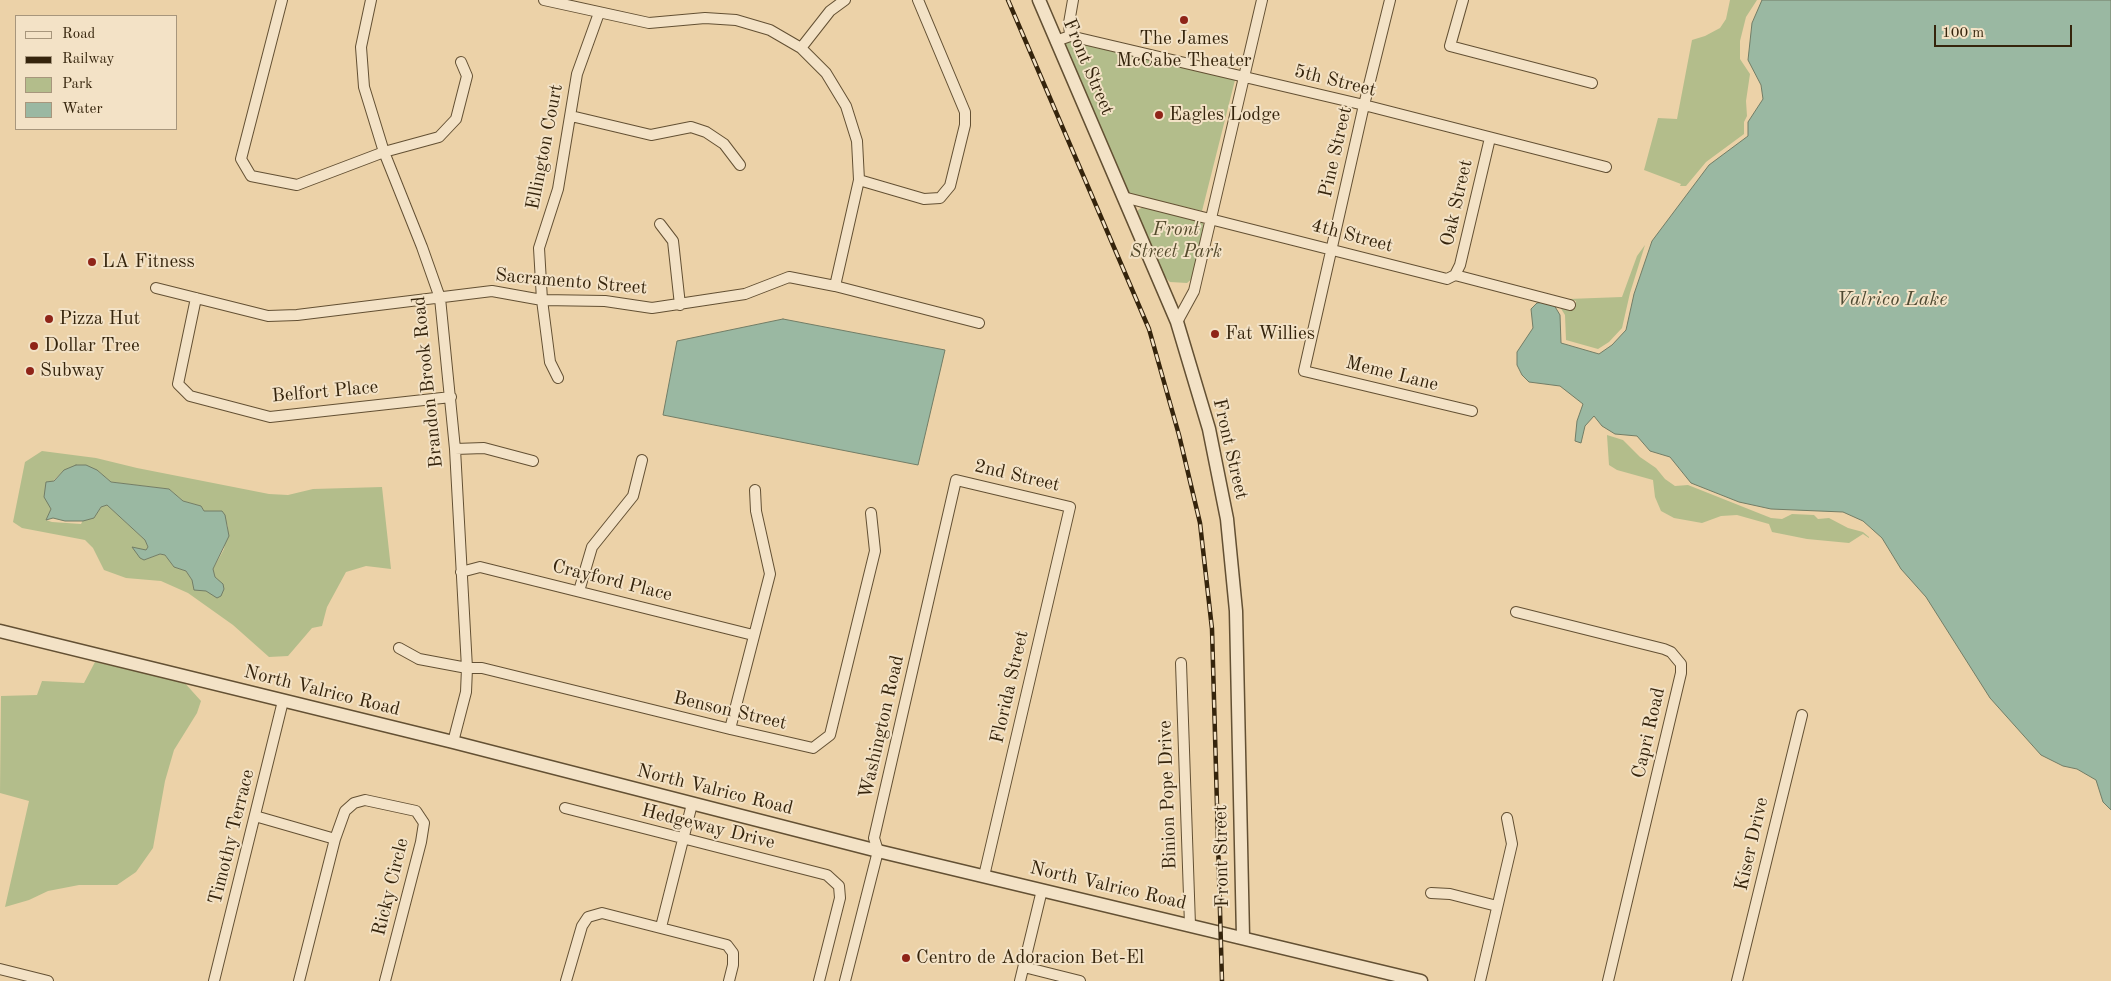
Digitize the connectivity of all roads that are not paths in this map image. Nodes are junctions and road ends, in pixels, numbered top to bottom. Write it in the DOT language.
graph roads {
  1 [pos="282,0"];
  2 [pos="371,0"];
  3 [pos="544,0"];
  4 [pos="845,0"];
  5 [pos="918,0"];
  6 [pos="1038,0"];
  7 [pos="1074,0"];
  8 [pos="1262,0"];
  9 [pos="1390,0"];
  10 [pos="1463,0"];
  11 [pos="599,13"];
  12 [pos="1070,36"];
  13 [pos="1056,41"];
  14 [pos="801,48"];
  15 [pos="461,62"];
  16 [pos="1243,77"];
  17 [pos="1592,83"];
  18 [pos="1364,105"];
  19 [pos="571,116"];
  20 [pos="1490,138"];
  21 [pos="384,152"];
  22 [pos="740,165"];
  23 [pos="1606,167"];
  24 [pos="858,180"];
  25 [pos="1123,197"];
  26 [pos="1210,218"];
  27 [pos="660,224"];
  28 [pos="1332,249"];
  29 [pos="1455,275"];
  30 [pos="835,286"];
  31 [pos="156,288"];
  32 [pos="196,298"];
  33 [pos="440,298"];
  34 [pos="542,300"];
  35 [pos="680,305"];
  36 [pos="1570,305"];
  37 [pos="1176,322"];
  38 [pos="979,323"];
  39 [pos="1304,371"];
  40 [pos="558,378"];
  41 [pos="450,397"];
  42 [pos="1472,411"];
  43 [pos="455,449"];
  44 [pos="642,460"];
  45 [pos="533,461"];
  46 [pos="956,480"];
  47 [pos="754,490"];
  48 [pos="1070,507"];
  49 [pos="871,513"];
  50 [pos="461,572"];
  51 [pos="579,591"];
  52 [pos="1516,612"];
  53 [pos="0,631"];
  54 [pos="753,635"];
  55 [pos="398,648"];
  56 [pos="1181,663"];
  57 [pos="466,668"];
  58 [pos="283,701"];
  59 [pos="1802,715"];
  60 [pos="730,729"];
  61 [pos="453,742"];
  62 [pos="692,804"];
  63 [pos="565,808"];
  64 [pos="255,816"];
  65 [pos="1507,818"];
  66 [pos="684,838"];
  67 [pos="335,839"];
  68 [pos="878,851"];
  69 [pos="984,876"];
  70 [pos="1042,890"];
  71 [pos="1431,893"];
  72 [pos="1498,906"];
  73 [pos="1190,925"];
  74 [pos="661,928"];
  75 [pos="1242,937"];
  76 [pos="1024,967"];
  77 [pos="0,969"];
  78 [pos="48,981"];
  79 [pos="214,981"];
  80 [pos="299,981"];
  81 [pos="385,981"];
  82 [pos="566,981"];
  83 [pos="729,981"];
  84 [pos="819,981"];
  85 [pos="845,981"];
  86 [pos="1020,981"];
  87 [pos="1080,981"];
  88 [pos="1421,981"];
  89 [pos="1480,981"];
  90 [pos="1608,981"];
  91 [pos="1737,981"];
  1 -- 21 [label="street"];
  2 -- 21 [label="street, Brandon Brook Road"];
  3 -- 11 [label="street"];
  4 -- 14 [label="street"];
  5 -- 24 [label="street"];
  6 -- 13 [label="street, Front Street"];
  7 -- 12 [label="street"];
  8 -- 16 [label="street"];
  9 -- 18 [label="street, Pine Street"];
  10 -- 17 [label="street"];
  11 -- 14 [label="street"];
  11 -- 19 [label="street, Ellington Court"];
  12 -- 13 [label="street"];
  12 -- 16 [label="street, 5th Street"];
  13 -- 25 [label="street, Front Street"];
  14 -- 24 [label="street"];
  15 -- 21 [label="street"];
  16 -- 18 [label="street, 5th Street"];
  16 -- 26 [label="street"];
  18 -- 20 [label="street, 5th Street"];
  18 -- 28 [label="street, Pine Street"];
  19 -- 22 [label="street"];
  19 -- 34 [label="street, Ellington Court"];
  20 -- 23 [label="street, 5th Street"];
  20 -- 29 [label="street, Oak Street"];
  21 -- 33 [label="street, Brandon Brook Road"];
  24 -- 30 [label="street"];
  25 -- 26 [label="street, 4th Street"];
  25 -- 37 [label="street, Front Street"];
  26 -- 28 [label="street, 4th Street"];
  26 -- 37 [label="street"];
  27 -- 35 [label="street"];
  28 -- 29 [label="street, 4th Street"];
  28 -- 39 [label="street, Pine Street"];
  29 -- 36 [label="street, 4th Street"];
  30 -- 35 [label="street, Sacramento Street"];
  30 -- 38 [label="street, Sacramento Street"];
  31 -- 32 [label="street, Sacramento Street"];
  32 -- 33 [label="street, Sacramento Street"];
  32 -- 41 [label="street, Belfort Place"];
  33 -- 34 [label="street, Sacramento Street"];
  33 -- 41 [label="street, Brandon Brook Road"];
  34 -- 35 [label="street, Sacramento Street"];
  34 -- 40 [label="street, Ellington Court"];
  37 -- 75 [label="street, Front Street"];
  39 -- 42 [label="street, Meme Lane"];
  41 -- 43 [label="street, Brandon Brook Road"];
  43 -- 45 [label="street"];
  43 -- 50 [label="street, Brandon Brook Road"];
  44 -- 51 [label="street"];
  46 -- 48 [label="street, 2nd Street"];
  46 -- 68 [label="street, Washington Road"];
  47 -- 54 [label="street"];
  48 -- 69 [label="street, Florida Street"];
  49 -- 60 [label="street, Benson Street"];
  50 -- 51 [label="street, Crayford Place"];
  50 -- 57 [label="street, Brandon Brook Road"];
  51 -- 54 [label="street, Crayford Place"];
  52 -- 90 [label="street, Capri Road"];
  53 -- 58 [label="street, North Valrico Road"];
  54 -- 60 [label="street"];
  55 -- 57 [label="street, Benson Street"];
  56 -- 73 [label="street, Binion Pope Drive"];
  57 -- 60 [label="street, Benson Street"];
  57 -- 61 [label="street, Brandon Brook Road"];
  58 -- 61 [label="street, North Valrico Road"];
  58 -- 64 [label="street, Timothy Terrace"];
  59 -- 91 [label="street, Kiser Drive"];
  61 -- 62 [label="street, North Valrico Road"];
  62 -- 66 [label="street"];
  62 -- 68 [label="street, North Valrico Road"];
  63 -- 66 [label="street, Hedgeway Drive"];
  64 -- 67 [label="street"];
  64 -- 79 [label="street, Timothy Terrace"];
  65 -- 72 [label="street"];
  66 -- 74 [label="street"];
  66 -- 84 [label="street, Hedgeway Drive"];
  67 -- 80 [label="street, Ricky Circle"];
  67 -- 81 [label="street, Ricky Circle"];
  68 -- 69 [label="street, North Valrico Road"];
  68 -- 85 [label="street, Washington Road"];
  69 -- 70 [label="street, North Valrico Road"];
  70 -- 73 [label="street, North Valrico Road"];
  70 -- 76 [label="street"];
  71 -- 72 [label="street"];
  72 -- 89 [label="street"];
  73 -- 75 [label="street, North Valrico Road"];
  74 -- 82 [label="street"];
  74 -- 83 [label="street"];
  75 -- 88 [label="street, North Valrico Road"];
  76 -- 86 [label="street"];
  76 -- 87 [label="street"];
  77 -- 78 [label="street"];
}
